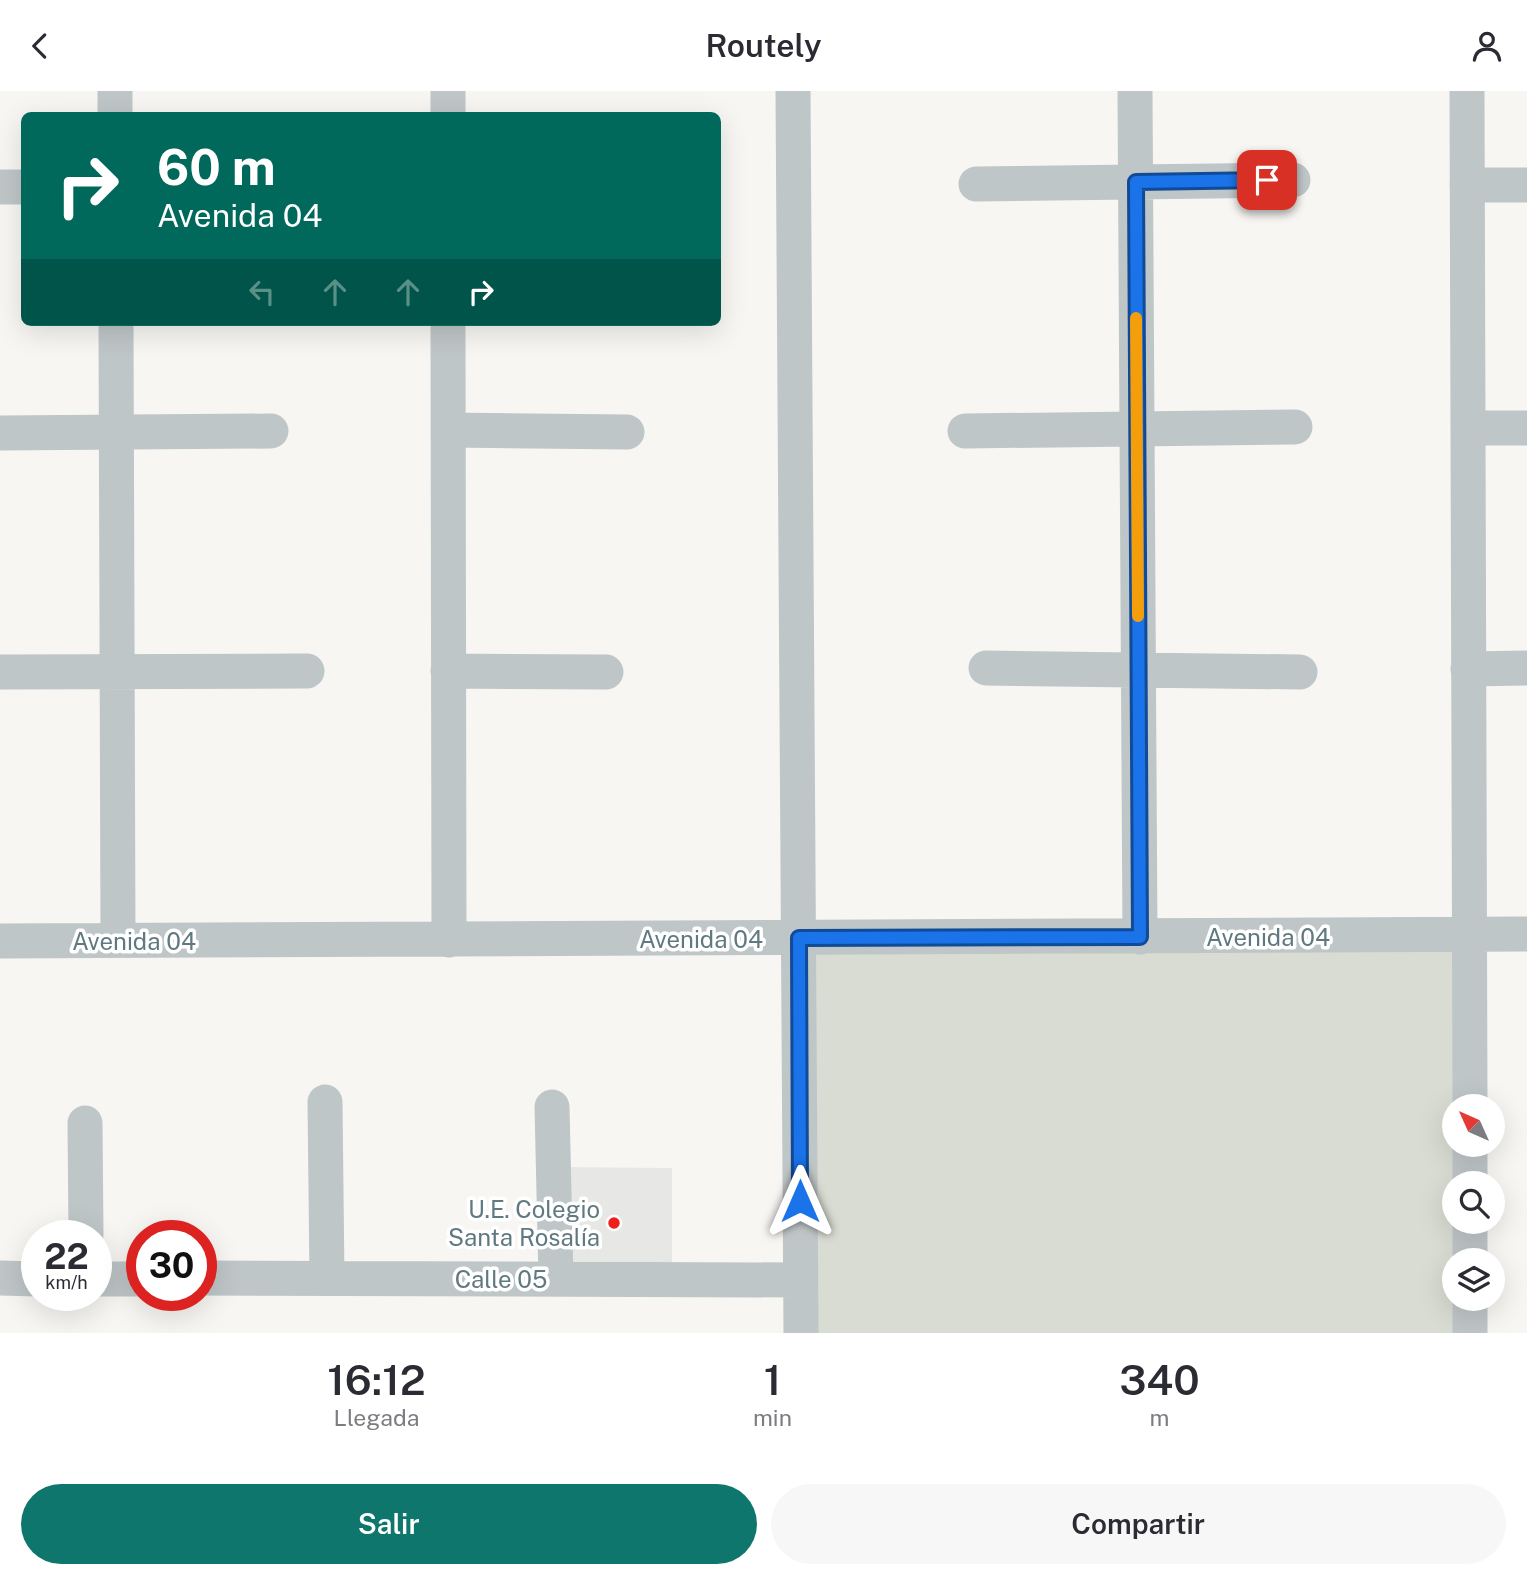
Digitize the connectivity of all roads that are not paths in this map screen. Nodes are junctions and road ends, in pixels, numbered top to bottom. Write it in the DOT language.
graph roads {
  1 [pos="115,91"];
  2 [pos="448,91"];
  3 [pos="793,91"];
  4 [pos="1135,91"];
  5 [pos="1467,91"];
  6 [pos="115,112"];
  7 [pos="448,112"];
  8 [pos="1293,180"];
  9 [pos="1136,182"];
  10 [pos="976,184"];
  11 [pos="1468,185"];
  12 [pos="1527,185"];
  13 [pos="0,187"];
  14 [pos="21,187"];
  15 [pos="116,326"];
  16 [pos="448,326"];
  17 [pos="1295,427"];
  18 [pos="1468,428"];
  19 [pos="1527,428"];
  20 [pos="1137,429"];
  21 [pos="448,430"];
  22 [pos="271,431"];
  23 [pos="965,431"];
  24 [pos="627,432"];
  25 [pos="0,433"];
  26 [pos="116,433"];
  27 [pos="986,668"];
  28 [pos="1527,668"];
  29 [pos="1468,669"];
  30 [pos="1138,670"];
  31 [pos="307,671"];
  32 [pos="449,671"];
  33 [pos="0,672"];
  34 [pos="117,672"];
  35 [pos="606,672"];
  36 [pos="1300,672"];
  37 [pos="1527,934"];
  38 [pos="1470,935"];
  39 [pos="1140,937"];
  40 [pos="799,938"];
  41 [pos="118,940"];
  42 [pos="449,940"];
  43 [pos="0,941"];
  44 [pos="1470,1094"];
  45 [pos="325,1102"];
  46 [pos="552,1107"];
  47 [pos="85,1123"];
  48 [pos="86,1220"];
  49 [pos="327,1278"];
  50 [pos="0,1279"];
  51 [pos="21,1279"];
  52 [pos="217,1279"];
  53 [pos="556,1279"];
  54 [pos="800,1280"];
  55 [pos="1470,1311"];
  56 [pos="801,1333"];
  57 [pos="1470,1333"];
  1 -- 6 [label="street"];
  2 -- 7 [label="street"];
  3 -- 40 [label="street"];
  4 -- 9 [label="street"];
  5 -- 11 [label="street"];
  8 -- 9 [label="street"];
  9 -- 10 [label="street"];
  9 -- 20 [label="street"];
  11 -- 12 [label="street"];
  11 -- 18 [label="street"];
  13 -- 14 [label="street"];
  15 -- 26 [label="street"];
  16 -- 21 [label="street"];
  17 -- 20 [label="street"];
  18 -- 19 [label="street"];
  18 -- 29 [label="street"];
  20 -- 23 [label="street"];
  20 -- 30 [label="street"];
  21 -- 24 [label="street"];
  21 -- 32 [label="street"];
  22 -- 26 [label="street"];
  25 -- 26 [label="street"];
  26 -- 34 [label="street"];
  27 -- 30 [label="street"];
  28 -- 29 [label="street"];
  29 -- 38 [label="street"];
  30 -- 36 [label="street"];
  30 -- 39 [label="street"];
  31 -- 34 [label="street"];
  32 -- 35 [label="street"];
  32 -- 42 [label="street"];
  33 -- 34 [label="street"];
  34 -- 41 [label="street"];
  37 -- 38 [label="street, Avenida 04"];
  38 -- 39 [label="street, Avenida 04"];
  38 -- 44 [label="street"];
  39 -- 40 [label="street, Avenida 04"];
  40 -- 42 [label="street, Avenida 04"];
  40 -- 54 [label="street"];
  41 -- 42 [label="street, Avenida 04"];
  41 -- 43 [label="street, Avenida 04"];
  45 -- 49 [label="street"];
  46 -- 53 [label="street"];
  47 -- 48 [label="street"];
  49 -- 52 [label="street, Calle 05"];
  49 -- 53 [label="street, Calle 05"];
  50 -- 51 [label="street"];
  53 -- 54 [label="street, Calle 05"];
  54 -- 56 [label="street"];
  55 -- 57 [label="street"];
}
